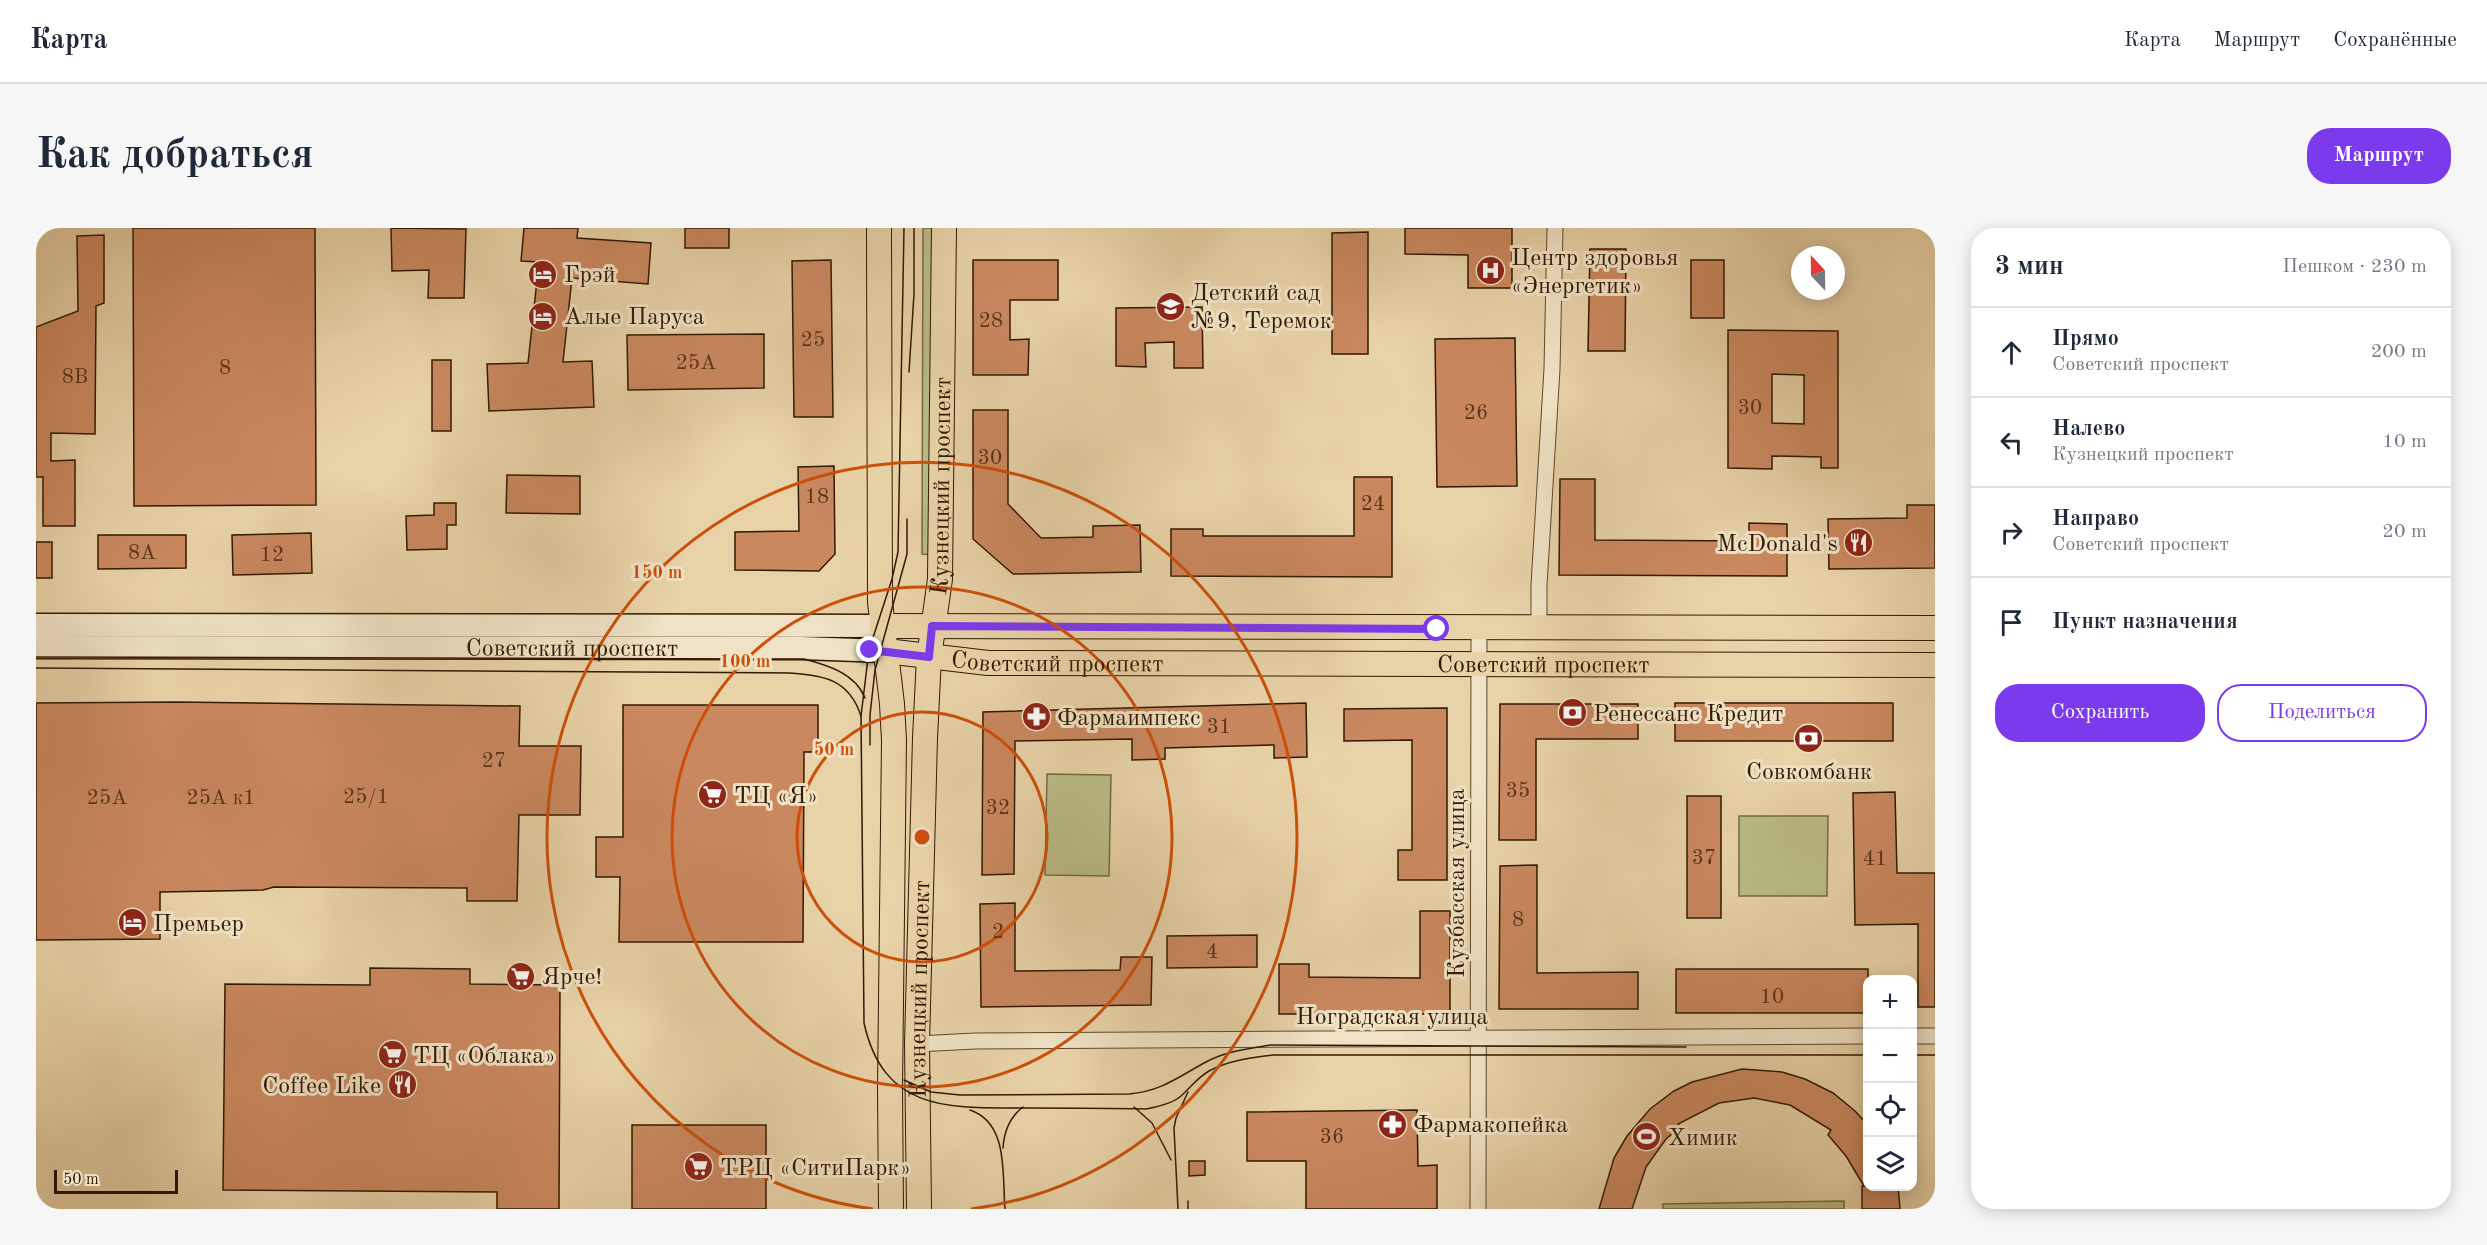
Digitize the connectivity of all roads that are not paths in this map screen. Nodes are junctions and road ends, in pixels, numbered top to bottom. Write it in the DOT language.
graph roads {
  1 [pos="879,228"];
  2 [pos="944,228"];
  3 [pos="1555,228"];
  4 [pos="36,625"];
  5 [pos="882,626"];
  6 [pos="932,626"];
  7 [pos="1935,628"];
  8 [pos="1479,629"];
  9 [pos="1539,629"];
  10 [pos="36,647"];
  11 [pos="886,651"];
  12 [pos="929,657"];
  13 [pos="1479,664"];
  14 [pos="1935,665"];
  15 [pos="1863,1036"];
  16 [pos="1917,1036"];
  17 [pos="1935,1036"];
  18 [pos="1478,1038"];
  19 [pos="917,1044"];
  20 [pos="891,1209"];
  21 [pos="919,1209"];
  22 [pos="1478,1209"];
  1 -- 5 [label="main road, Кузнецкий проспект"];
  2 -- 6 [label="main road, Кузнецкий проспект"];
  3 -- 9 [label="street"];
  4 -- 5 [label="main road, Советский проспект"];
  5 -- 6 [label="main road, Советский проспект"];
  5 -- 11 [label="main road, Кузнецкий проспект"];
  6 -- 8 [label="main road, Советский проспект"];
  6 -- 12 [label="main road, Кузнецкий проспект"];
  7 -- 9 [label="main road, Советский проспект"];
  8 -- 9 [label="main road, Советский проспект"];
  8 -- 13 [label="street, Кузбасская улица"];
  10 -- 11 [label="main road, Советский проспект"];
  11 -- 12 [label="main road, Советский проспект"];
  11 -- 20 [label="main road, Кузнецкий проспект"];
  12 -- 13 [label="main road, Советский проспект"];
  12 -- 19 [label="main road, Кузнецкий проспект"];
  13 -- 14 [label="main road, Советский проспект"];
  13 -- 18 [label="street, Кузбасская улица"];
  15 -- 18 [label="street, Ноградская улица"];
  16 -- 17 [label="street"];
  18 -- 19 [label="street, Ноградская улица"];
  18 -- 22 [label="street, Кузбасская улица"];
  19 -- 21 [label="main road, Кузнецкий проспект"];
}
